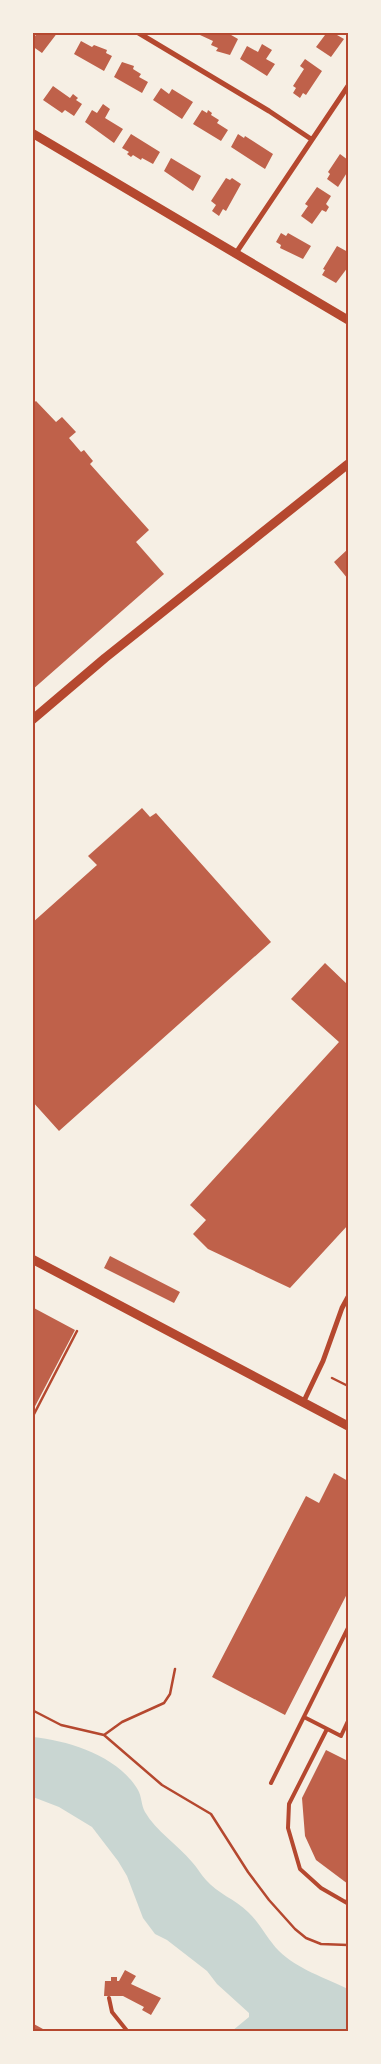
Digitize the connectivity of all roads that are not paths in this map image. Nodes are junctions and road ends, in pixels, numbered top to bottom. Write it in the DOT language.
graph roads {
  1 [pos="137,32"];
  2 [pos="348,86"];
  3 [pos="32,133"];
  4 [pos="311,139"];
  5 [pos="236,253"];
  6 [pos="348,320"];
  7 [pos="348,464"];
  8 [pos="32,720"];
  9 [pos="32,1259"];
  10 [pos="348,1297"];
  11 [pos="303,1403"];
  12 [pos="348,1426"];
  13 [pos="348,1628"];
  14 [pos="304,1717"];
  15 [pos="348,1721"];
  16 [pos="327,1729"];
  17 [pos="270,1783"];
  18 [pos="348,1899"];
  19 [pos="109,1998"];
  20 [pos="128,2032"];
  1 -- 4 [label="street"];
  2 -- 4 [label="street"];
  3 -- 5 [label="street"];
  4 -- 5 [label="street"];
  5 -- 6 [label="street"];
  7 -- 8 [label="street"];
  9 -- 11 [label="street"];
  10 -- 11 [label="street"];
  11 -- 12 [label="street"];
  13 -- 14 [label="lane"];
  14 -- 16 [label="lane"];
  14 -- 17 [label="lane"];
  15 -- 16 [label="lane"];
  16 -- 18 [label="lane"];
  19 -- 20 [label="lane"];
}
